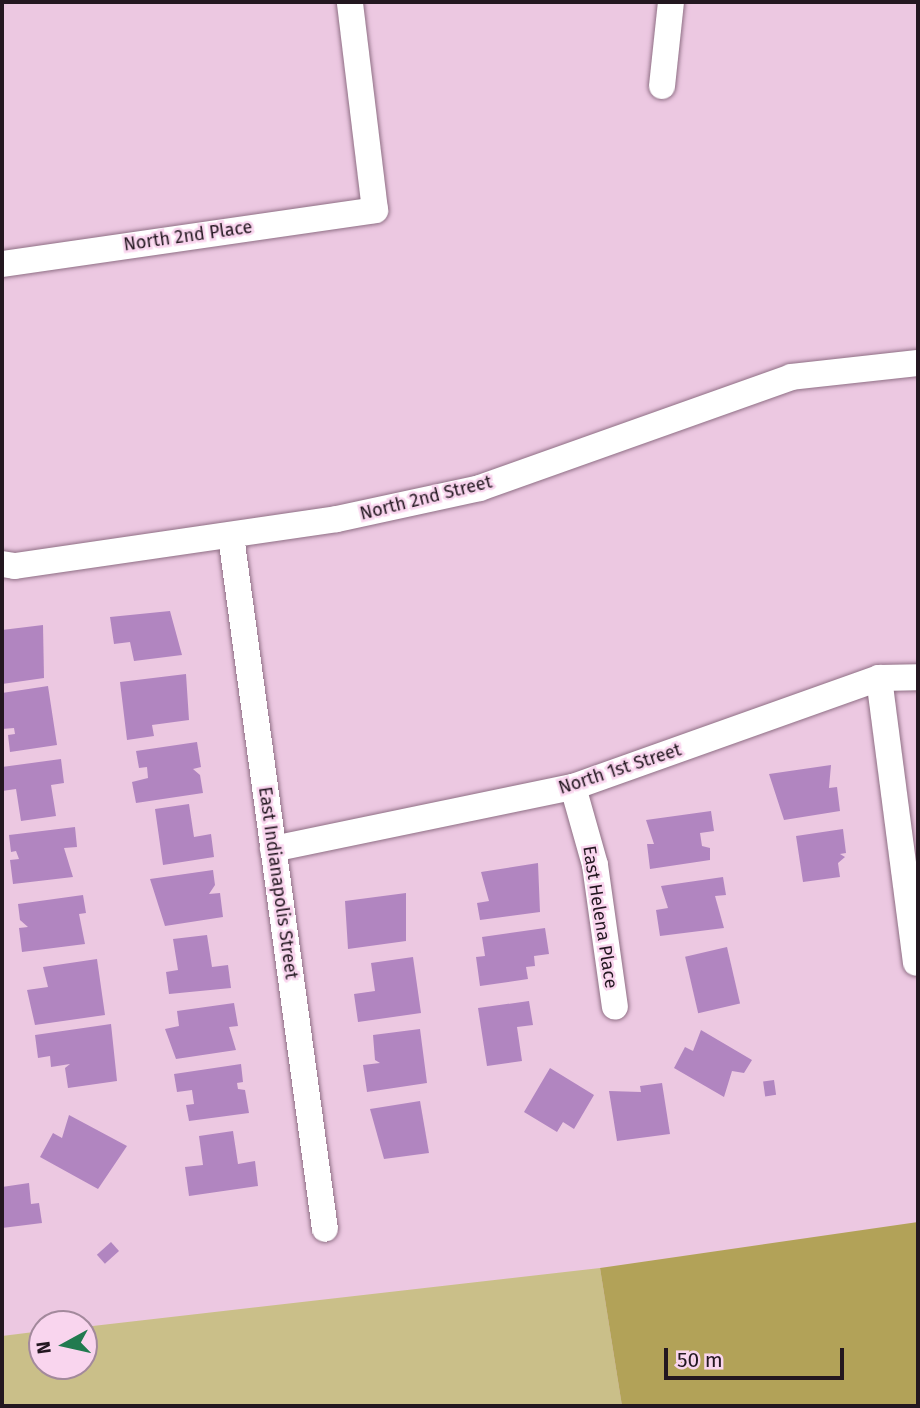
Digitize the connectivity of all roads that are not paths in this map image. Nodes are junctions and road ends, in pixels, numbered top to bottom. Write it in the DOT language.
graph roads {
  1 [pos="350,2"];
  2 [pos="671,2"];
  3 [pos="662,86"];
  4 [pos="2,264"];
  5 [pos="918,363"];
  6 [pos="231,536"];
  7 [pos="2,564"];
  8 [pos="918,677"];
  9 [pos="879,678"];
  10 [pos="573,787"];
  11 [pos="273,849"];
  12 [pos="916,963"];
  13 [pos="615,1007"];
  14 [pos="325,1229"];
  1 -- 4 [label="street, North 2nd Place"];
  2 -- 3 [label="street"];
  5 -- 6 [label="street, North 2nd Street"];
  6 -- 7 [label="street, North 2nd Street"];
  6 -- 11 [label="street, East Indianapolis Street"];
  8 -- 9 [label="street, North 1st Street"];
  9 -- 10 [label="street, North 1st Street"];
  9 -- 12 [label="street"];
  10 -- 11 [label="street, North 1st Street"];
  10 -- 13 [label="street, East Helena Place"];
  11 -- 14 [label="street, East Indianapolis Street"];
}
